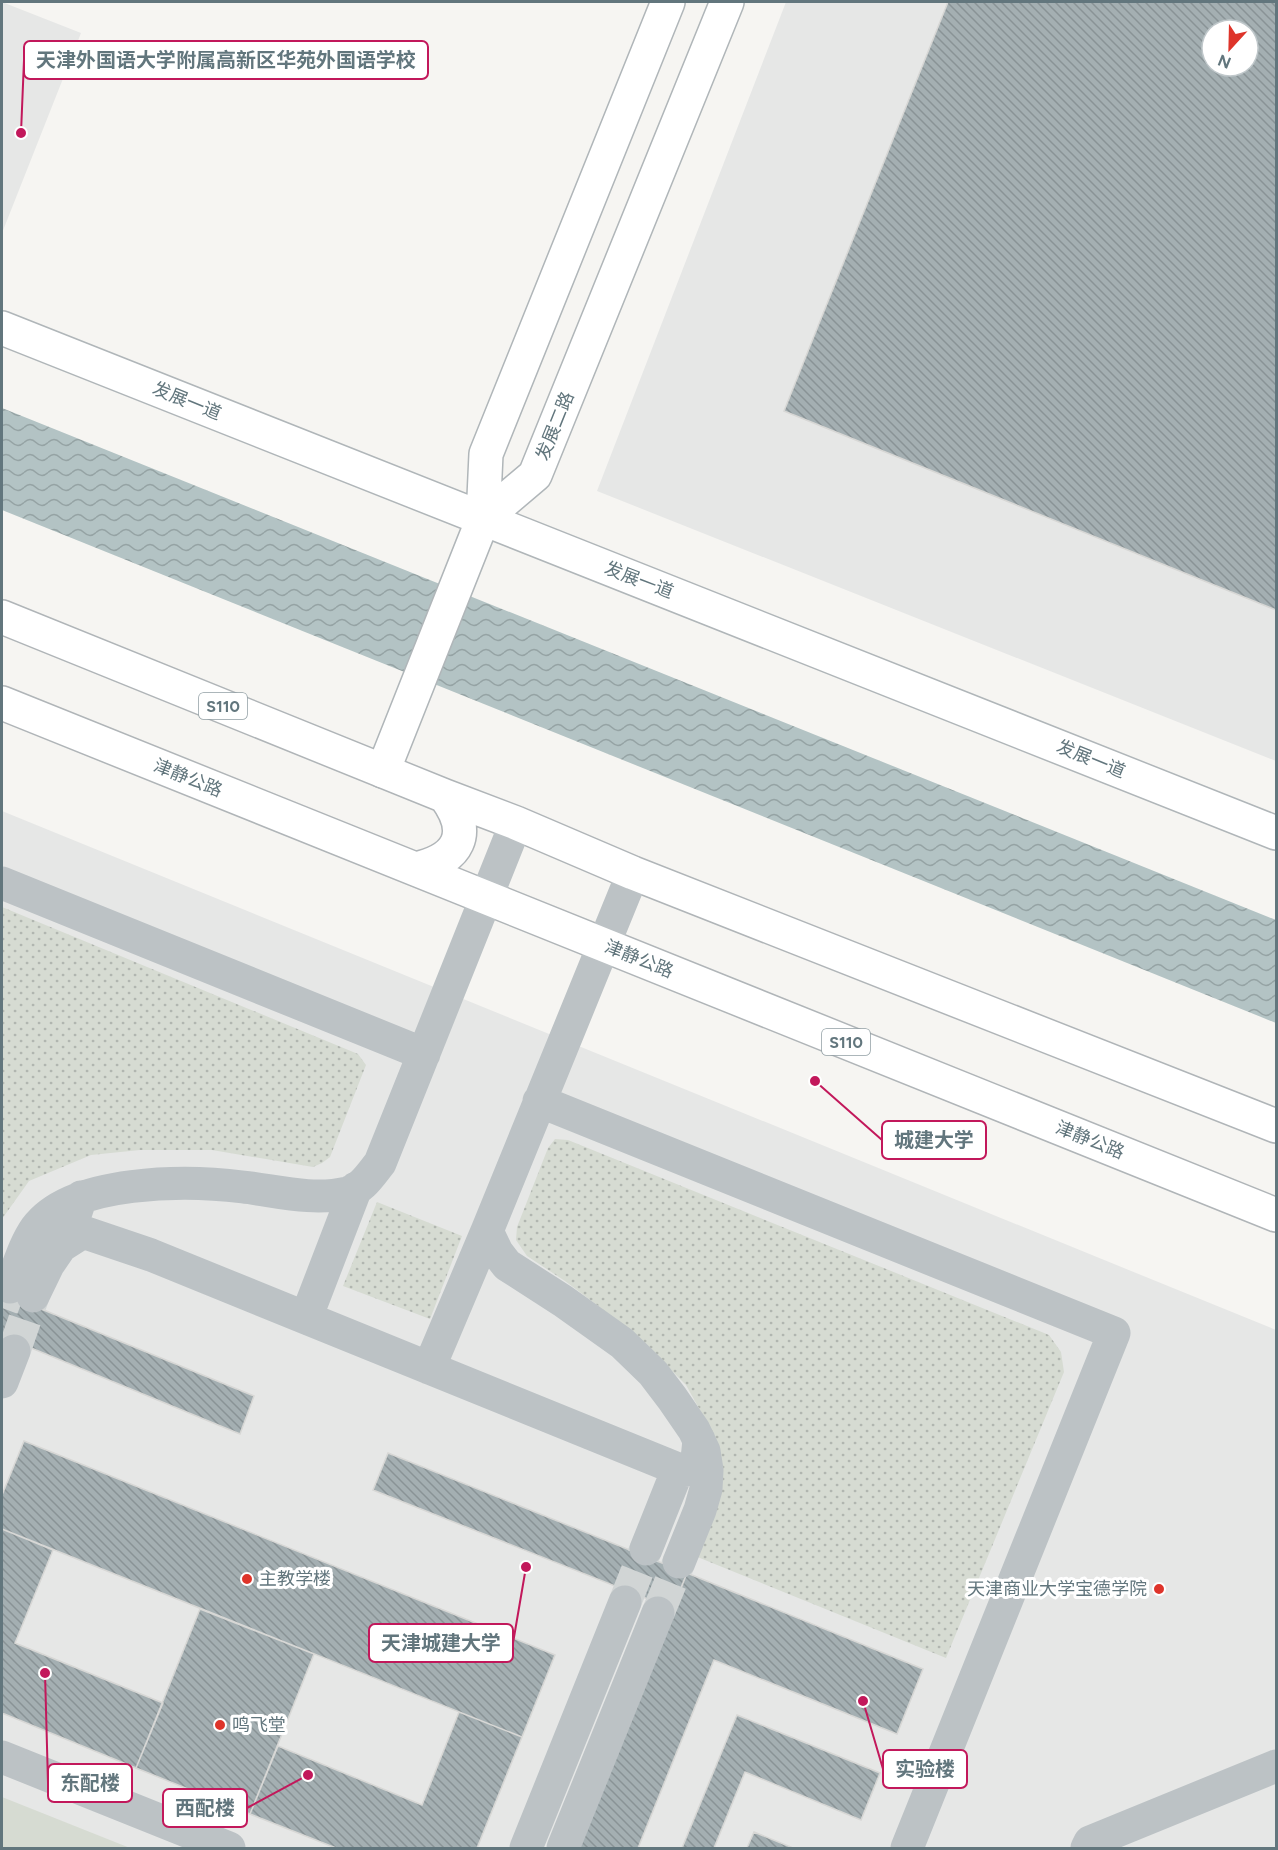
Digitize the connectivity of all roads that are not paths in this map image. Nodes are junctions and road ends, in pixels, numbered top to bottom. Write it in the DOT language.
graph roads {
  1 [pos="668,2"];
  2 [pos="727,2"];
  3 [pos="2,328"];
  4 [pos="483,519"];
  5 [pos="2,617"];
  6 [pos="2,703"];
  7 [pos="383,771"];
  8 [pos="445,796"];
  9 [pos="516,823"];
  10 [pos="1276,833"];
  11 [pos="415,869"];
  12 [pos="633,873"];
  13 [pos="2,883"];
  14 [pos="485,898"];
  15 [pos="604,945"];
  16 [pos="424,1054"];
  17 [pos="539,1101"];
  18 [pos="1276,1126"];
  19 [pos="356,1188"];
  20 [pos="81,1197"];
  21 [pos="1276,1215"];
  22 [pos="487,1231"];
  23 [pos="83,1232"];
  24 [pos="306,1318"];
  25 [pos="14,1351"];
  26 [pos="429,1368"];
  27 [pos="2,1383"];
  28 [pos="699,1440"];
  29 [pos="678,1469"];
  30 [pos="646,1549"];
  31 [pos="679,1562"];
  32 [pos="625,1602"];
  33 [pos="658,1612"];
  34 [pos="2,1757"];
  35 [pos="1276,1766"];
  36 [pos="229,1848"];
  37 [pos="526,1848"];
  38 [pos="563,1848"];
  39 [pos="907,1848"];
  40 [pos="1087,1848"];
  1 -- 4 [label="main road"];
  2 -- 4 [label="main road, 发展二路"];
  3 -- 4 [label="main road, 发展一道"];
  4 -- 7 [label="main road"];
  4 -- 10 [label="main road, 发展一道"];
  5 -- 7 [label="main road, S110"];
  6 -- 11 [label="main road, 津静公路 / S110"];
  7 -- 8 [label="main road, S110"];
  8 -- 9 [label="main road, S110"];
  8 -- 11 [label="main road"];
  9 -- 12 [label="main road, S110"];
  9 -- 14 [label="lane"];
  11 -- 14 [label="main road, 津静公路 / S110"];
  12 -- 15 [label="lane"];
  12 -- 18 [label="main road, S110"];
  13 -- 16 [label="lane"];
  14 -- 15 [label="main road, 津静公路 / S110"];
  14 -- 16 [label="lane"];
  15 -- 17 [label="lane"];
  15 -- 21 [label="main road, 津静公路 / S110"];
  16 -- 19 [label="lane"];
  17 -- 22 [label="lane"];
  17 -- 39 [label="lane"];
  19 -- 20 [label="lane"];
  19 -- 24 [label="lane"];
  20 -- 23 [label="lane"];
  20 -- 23 [label="lane"];
  22 -- 26 [label="lane"];
  22 -- 28 [label="lane"];
  23 -- 24 [label="lane"];
  24 -- 26 [label="lane"];
  25 -- 27 [label="lane"];
  26 -- 29 [label="lane"];
  28 -- 29 [label="lane"];
  28 -- 31 [label="lane"];
  29 -- 30 [label="lane"];
  32 -- 37 [label="lane"];
  33 -- 38 [label="lane"];
  34 -- 36 [label="lane"];
  35 -- 40 [label="lane"];
}
